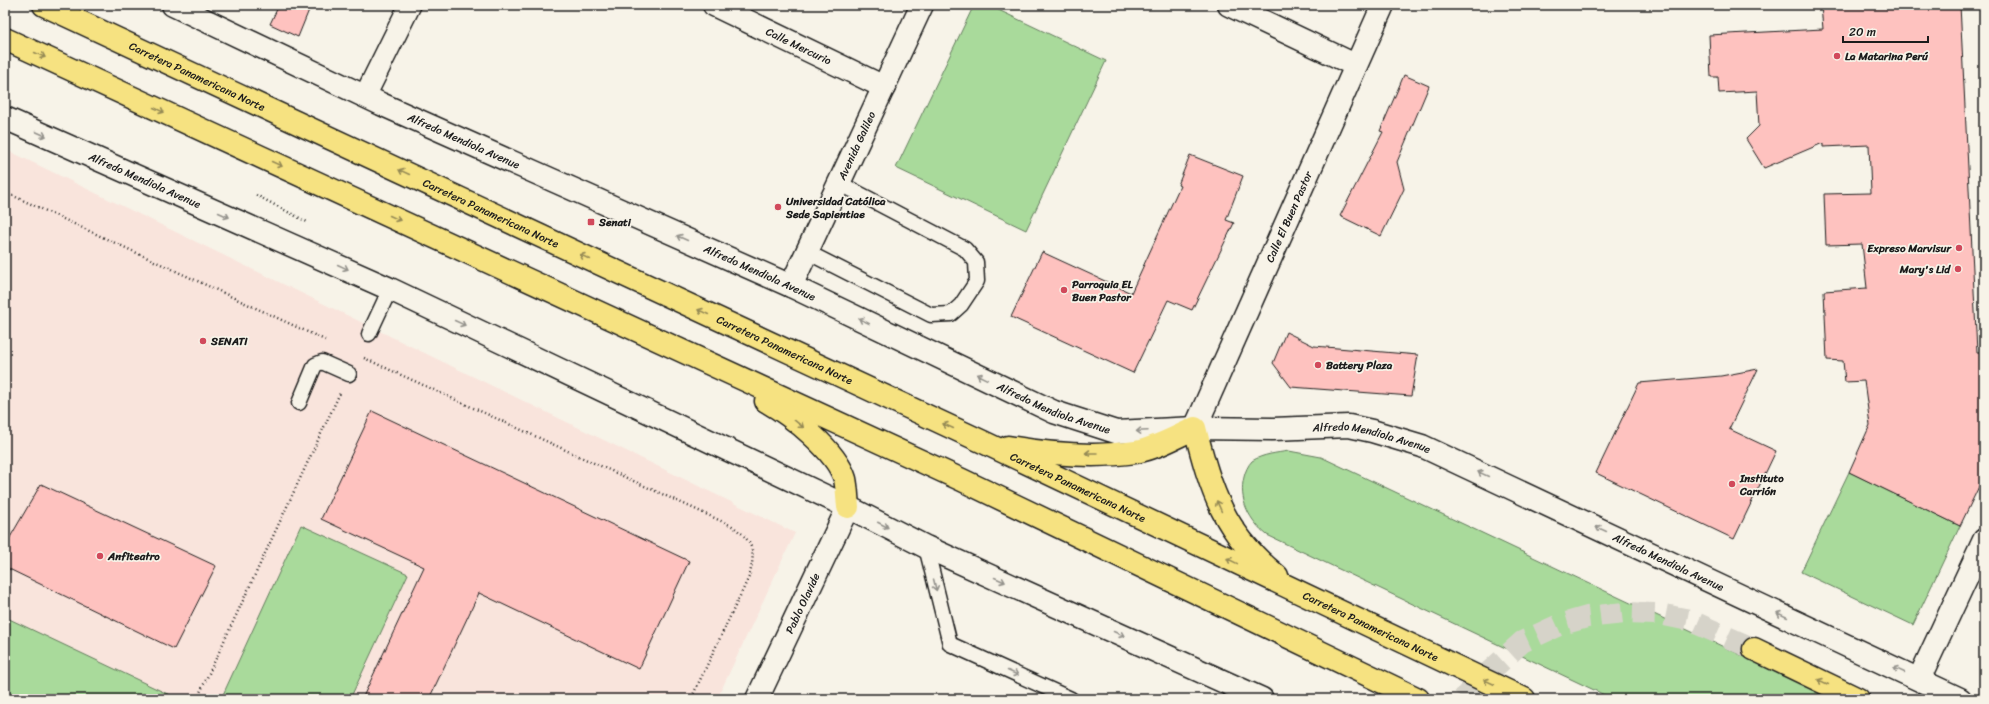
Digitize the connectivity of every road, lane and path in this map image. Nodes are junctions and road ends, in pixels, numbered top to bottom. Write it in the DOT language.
graph roads {
  1 [pos="44,5"];
  2 [pos="173,5"];
  3 [pos="410,5"];
  4 [pos="714,5"];
  5 [pos="922,5"];
  6 [pos="1230,5"];
  7 [pos="1383,5"];
  8 [pos="5,39"];
  9 [pos="1355,65"];
  10 [pos="884,87"];
  11 [pos="365,96"];
  12 [pos="5,118"];
  13 [pos="839,183"];
  14 [pos="5,192"];
  15 [pos="256,195"];
  16 [pos="312,224"];
  17 [pos="807,252"];
  18 [pos="791,286"];
  19 [pos="390,289"];
  20 [pos="369,334"];
  21 [pos="330,342"];
  22 [pos="683,351"];
  23 [pos="349,374"];
  24 [pos="299,403"];
  25 [pos="1195,428"];
  26 [pos="983,442"];
  27 [pos="848,507"];
  28 [pos="1984,540"];
  29 [pos="926,547"];
  30 [pos="1301,595"];
  31 [pos="1754,650"];
  32 [pos="1919,679"];
  33 [pos="197,699"];
  34 [pos="691,699"];
  35 [pos="757,699"];
  36 [pos="1071,699"];
  37 [pos="1262,699"];
  38 [pos="1418,699"];
  39 [pos="1524,699"];
  40 [pos="1858,699"];
  41 [pos="1960,699"];
  26 -- 1 [label="highway, Carretera Panamericana Norte, one-way"];
  2 -- 11 [label="main road, Alfredo Mendiola Avenue"];
  3 -- 11 [label="street"];
  4 -- 10 [label="main road, Calle Mercurio"];
  5 -- 10 [label="main road, Avenida Galileo"];
  6 -- 9 [label="main road"];
  7 -- 9 [label="main road, Calle El Buen Pastor"];
  8 -- 22 [label="highway, one-way"];
  9 -- 25 [label="main road, Calle El Buen Pastor"];
  10 -- 13 [label="main road, Avenida Galileo"];
  18 -- 11 [label="main road, Alfredo Mendiola Avenue, one-way"];
  12 -- 19 [label="main road, Alfredo Mendiola Avenue, one-way"];
  13 -- 17 [label="main road, Avenida Galileo"];
  13 -- 17 [label="lane"];
  14 -- 21 [label="path"];
  15 -- 16 [label="path"];
  17 -- 18 [label="main road, Avenida Galileo"];
  25 -- 18 [label="main road, Alfredo Mendiola Avenue, one-way"];
  19 -- 20 [label="lane"];
  19 -- 27 [label="main road, Alfredo Mendiola Avenue, one-way"];
  22 -- 27 [label="highway, one-way"];
  22 -- 38 [label="highway"];
  23 -- 24 [label="lane"];
  23 -- 33 [label="path"];
  23 -- 34 [label="path"];
  25 -- 26 [label="highway, one-way"];
  30 -- 25 [label="highway, one-way"];
  32 -- 25 [label="main road, Alfredo Mendiola Avenue, one-way"];
  30 -- 26 [label="highway, Carretera Panamericana Norte, one-way"];
  27 -- 29 [label="main road, Alfredo Mendiola Avenue, one-way"];
  27 -- 35 [label="main road, Pablo Olavide"];
  28 -- 32 [label="main road"];
  29 -- 36 [label="lane, one-way"];
  29 -- 37 [label="main road, Alfredo Mendiola Avenue, one-way"];
  39 -- 30 [label="highway, Carretera Panamericana Norte, one-way"];
  40 -- 31 [label="highway, one-way"];
  32 -- 41 [label="main road, Alfredo Mendiola Avenue"];
}
